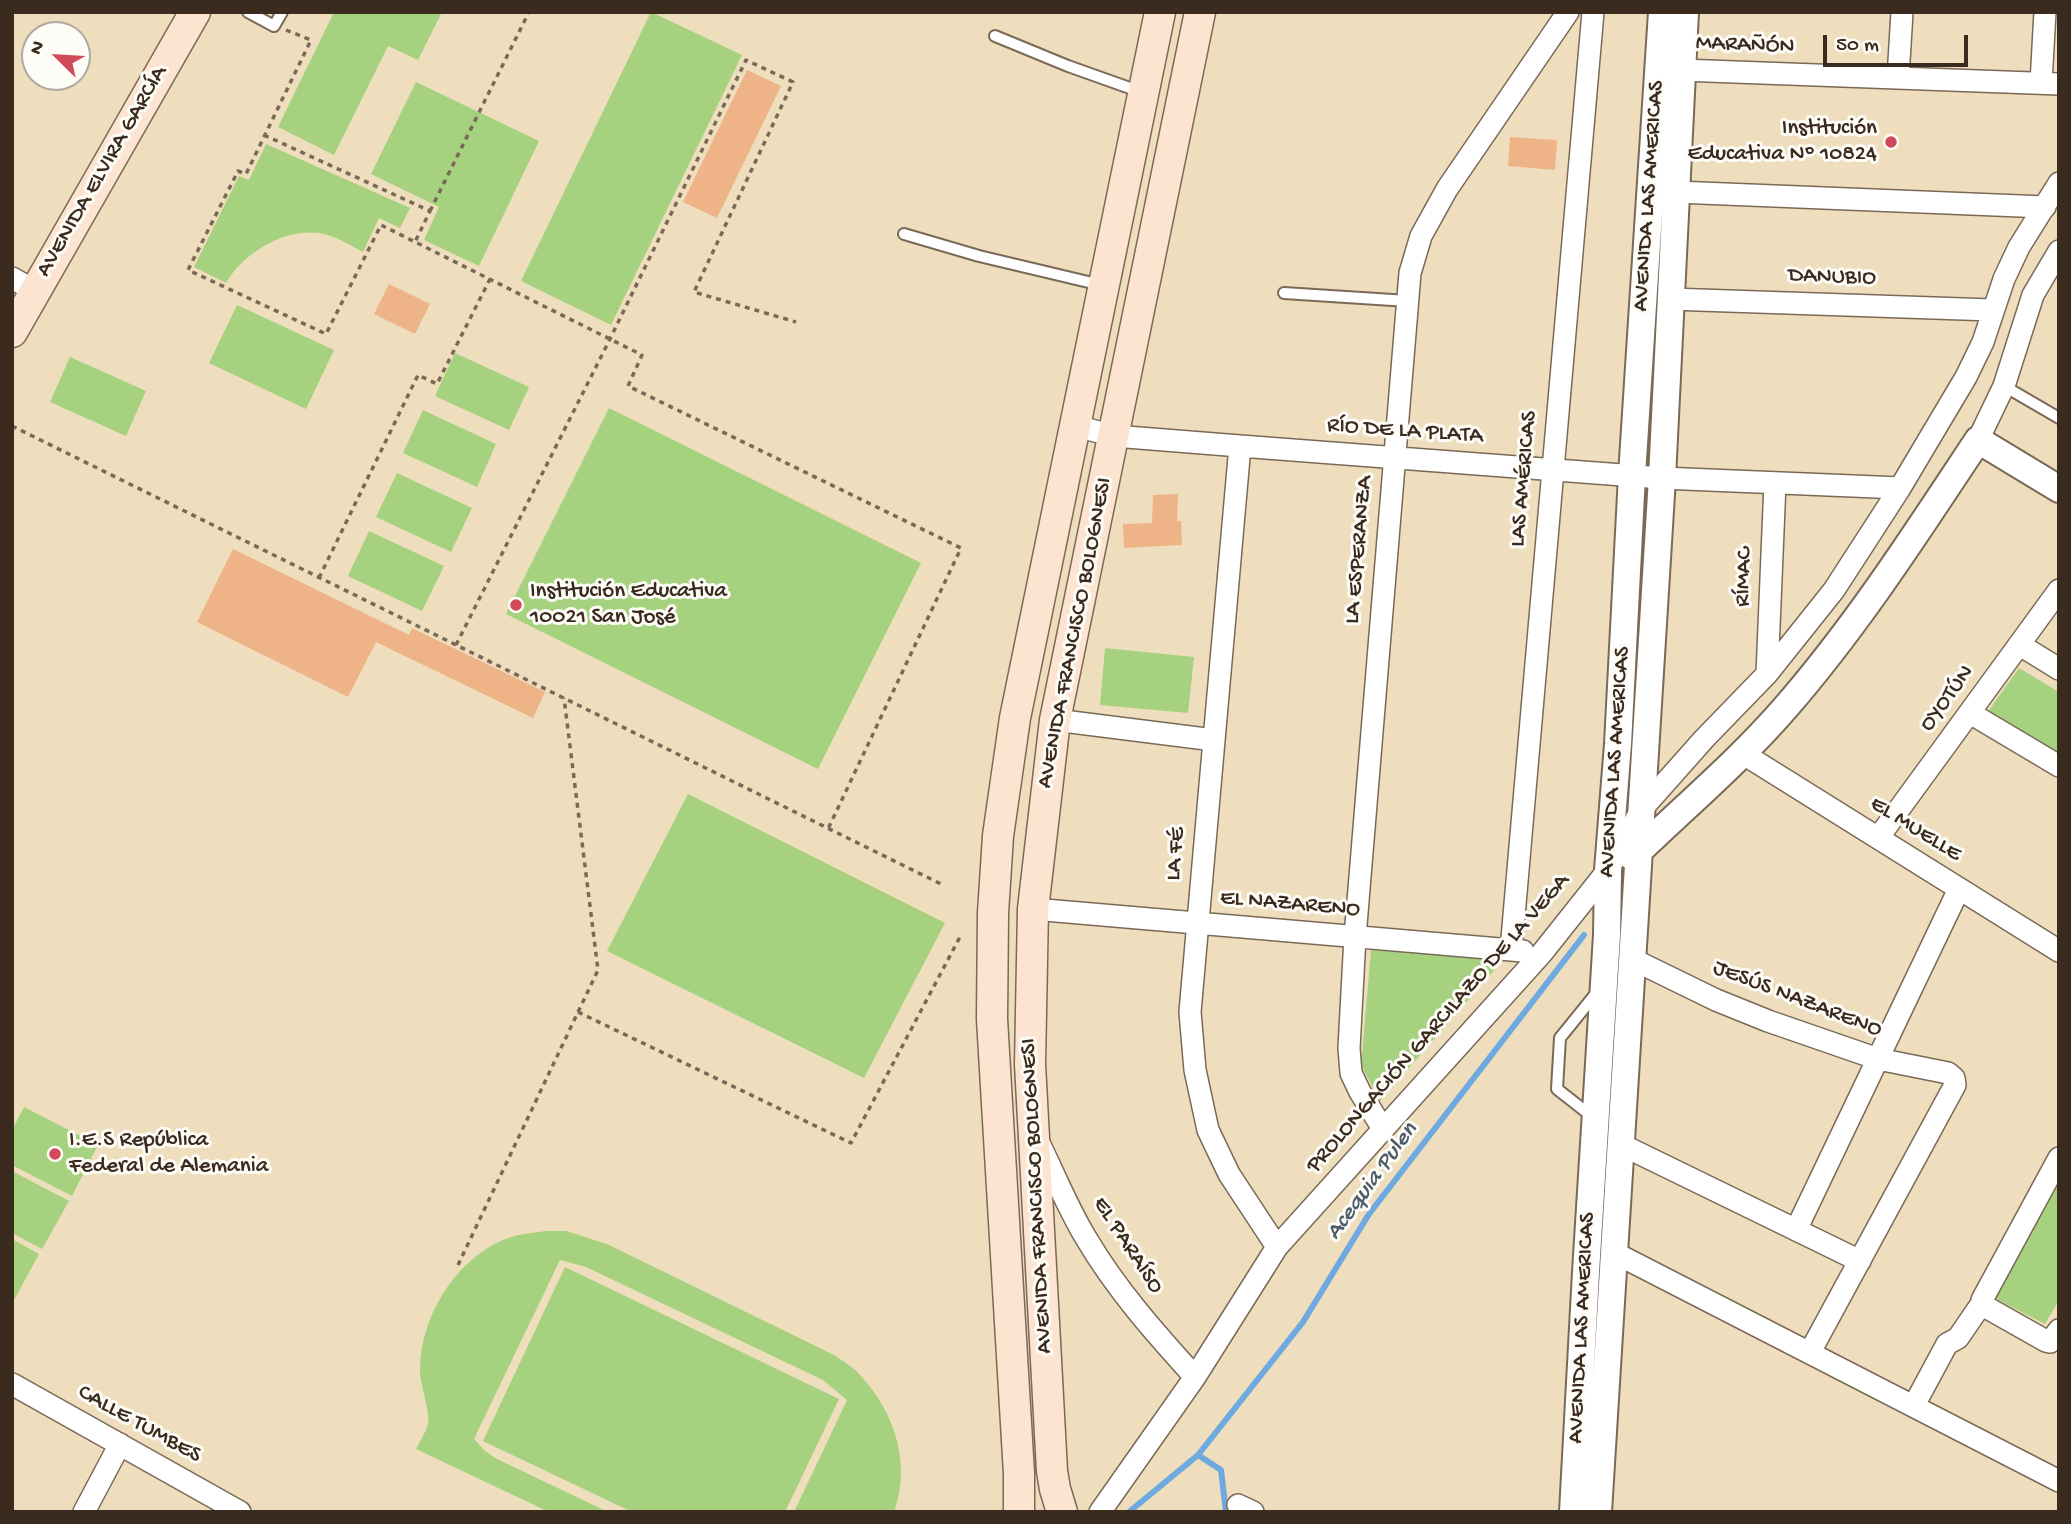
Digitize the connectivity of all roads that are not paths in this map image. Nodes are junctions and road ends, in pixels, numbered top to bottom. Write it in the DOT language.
graph roads {
  1 [pos="195,12"];
  2 [pos="248,12"];
  3 [pos="282,12"];
  4 [pos="1160,12"];
  5 [pos="1200,12"];
  6 [pos="1568,12"];
  7 [pos="1593,12"];
  8 [pos="1662,12"];
  9 [pos="1685,12"];
  10 [pos="1902,12"];
  11 [pos="2045,12"];
  12 [pos="995,36"];
  13 [pos="1681,70"];
  14 [pos="1898,78"];
  15 [pos="2050,83"];
  16 [pos="1143,92"];
  17 [pos="2059,183"];
  18 [pos="1676,192"];
  19 [pos="2045,207"];
  20 [pos="904,234"];
  21 [pos="2059,251"];
  22 [pos="24,285"];
  23 [pos="1104,286"];
  24 [pos="1284,293"];
  25 [pos="1670,299"];
  26 [pos="1408,301"];
  27 [pos="1992,310"];
  28 [pos="12,332"];
  29 [pos="2004,386"];
  30 [pos="2059,418"];
  31 [pos="1076,426"];
  32 [pos="1114,436"];
  33 [pos="1978,440"];
  34 [pos="1240,446"];
  35 [pos="1394,458"];
  36 [pos="1552,469"];
  37 [pos="1632,475"];
  38 [pos="1662,478"];
  39 [pos="1774,483"];
  40 [pos="1900,488"];
  41 [pos="2059,489"];
  42 [pos="2059,590"];
  43 [pos="2020,645"];
  44 [pos="2059,669"];
  45 [pos="1767,674"];
  46 [pos="1970,713"];
  47 [pos="1055,720"];
  48 [pos="1214,740"];
  49 [pos="1742,753"];
  50 [pos="2059,766"];
  51 [pos="1641,810"];
  52 [pos="1878,838"];
  53 [pos="1638,852"];
  54 [pos="1608,870"];
  55 [pos="1959,889"];
  56 [pos="1033,909"];
  57 [pos="1198,923"];
  58 [pos="1355,937"];
  59 [pos="1511,950"];
  60 [pos="2059,951"];
  61 [pos="1542,953"];
  62 [pos="1633,959"];
  63 [pos="1604,983"];
  64 [pos="1878,1059"];
  65 [pos="1595,1119"];
  66 [pos="1383,1129"];
  67 [pos="1033,1131"];
  68 [pos="1620,1144"];
  69 [pos="2059,1158"];
  70 [pos="1796,1230"];
  71 [pos="1277,1247"];
  72 [pos="1613,1252"];
  73 [pos="1860,1261"];
  74 [pos="1982,1303"];
  75 [pos="2059,1330"];
  76 [pos="1810,1352"];
  77 [pos="1195,1377"];
  78 [pos="12,1384"];
  79 [pos="1919,1396"];
  80 [pos="120,1444"];
  81 [pos="2059,1482"];
  82 [pos="85,1512"];
  83 [pos="240,1512"];
  84 [pos="1019,1512"];
  85 [pos="1062,1512"];
  86 [pos="1100,1512"];
  87 [pos="1573,1512"];
  88 [pos="1598,1512"];
  1 -- 22 [label="main road, AVENIDA ELVIRA GARCÍA"];
  2 -- 3 [label="lane"];
  4 -- 16 [label="main road, AVENIDA FRANCISCO BOLOGNESI"];
  5 -- 32 [label="main road, AVENIDA FRANCISCO BOLOGNESI"];
  6 -- 26 [label="street, LA ESPERANZA"];
  7 -- 36 [label="street, LAS AMÉRICAS"];
  8 -- 37 [label="street, AVENIDA LAS AMERICAS"];
  9 -- 13 [label="street, AVENIDA LAS AMERICAS"];
  10 -- 14 [label="street"];
  11 -- 15 [label="street"];
  12 -- 16 [label="lane"];
  13 -- 14 [label="street, MARAÑÓN"];
  13 -- 18 [label="street, AVENIDA LAS AMERICAS"];
  14 -- 15 [label="street, MARAÑÓN"];
  16 -- 23 [label="main road, AVENIDA FRANCISCO BOLOGNESI"];
  17 -- 19 [label="street, PROLONGACIÓN GARCILAZO DE LA VEGA"];
  18 -- 19 [label="street"];
  18 -- 25 [label="street, AVENIDA LAS AMERICAS"];
  19 -- 27 [label="street, PROLONGACIÓN GARCILAZO DE LA VEGA"];
  20 -- 23 [label="lane"];
  21 -- 29 [label="street"];
  22 -- 28 [label="main road, AVENIDA ELVIRA GARCÍA"];
  23 -- 31 [label="main road, AVENIDA FRANCISCO BOLOGNESI"];
  24 -- 26 [label="lane"];
  25 -- 27 [label="street, DANUBIO"];
  25 -- 38 [label="street, AVENIDA LAS AMERICAS"];
  26 -- 35 [label="street, LA ESPERANZA"];
  27 -- 40 [label="street, PROLONGACIÓN GARCILAZO DE LA VEGA"];
  29 -- 30 [label="lane"];
  29 -- 33 [label="street"];
  31 -- 32 [label="street, RÍO DE LA PLATA"];
  31 -- 84 [label="main road, AVENIDA FRANCISCO BOLOGNESI"];
  32 -- 34 [label="street, RÍO DE LA PLATA"];
  32 -- 47 [label="main road, AVENIDA FRANCISCO BOLOGNESI"];
  33 -- 41 [label="street"];
  33 -- 49 [label="street"];
  34 -- 35 [label="street, RÍO DE LA PLATA"];
  34 -- 48 [label="street, LA FÉ"];
  35 -- 36 [label="street, RÍO DE LA PLATA"];
  35 -- 58 [label="street, LA ESPERANZA"];
  36 -- 37 [label="street, RÍO DE LA PLATA"];
  36 -- 59 [label="street, LAS AMÉRICAS"];
  37 -- 38 [label="street, RÍO DE LA PLATA"];
  37 -- 54 [label="street, AVENIDA LAS AMERICAS"];
  38 -- 39 [label="street, RÍO DE LA PLATA"];
  38 -- 51 [label="street, AVENIDA LAS AMERICAS"];
  39 -- 40 [label="street, RÍO DE LA PLATA"];
  39 -- 45 [label="street, RÍMAC"];
  40 -- 45 [label="street, PROLONGACIÓN GARCILAZO DE LA VEGA"];
  42 -- 43 [label="street, OYOTÚN"];
  43 -- 44 [label="street"];
  43 -- 46 [label="street, OYOTÚN"];
  45 -- 51 [label="street, PROLONGACIÓN GARCILAZO DE LA VEGA"];
  46 -- 50 [label="street"];
  46 -- 52 [label="street, OYOTÚN"];
  47 -- 48 [label="street"];
  47 -- 56 [label="main road, AVENIDA FRANCISCO BOLOGNESI"];
  48 -- 57 [label="street, LA FÉ"];
  49 -- 52 [label="street, EL MUELLE"];
  49 -- 53 [label="street"];
  51 -- 53 [label="street, AVENIDA LAS AMERICAS"];
  51 -- 54 [label="street, PROLONGACIÓN GARCILAZO DE LA VEGA"];
  52 -- 55 [label="street, EL MUELLE"];
  53 -- 54 [label="street"];
  53 -- 62 [label="street, AVENIDA LAS AMERICAS"];
  54 -- 61 [label="street, PROLONGACIÓN GARCILAZO DE LA VEGA"];
  54 -- 63 [label="street, AVENIDA LAS AMERICAS"];
  55 -- 60 [label="street, EL MUELLE"];
  55 -- 64 [label="street"];
  56 -- 57 [label="street, EL NAZARENO"];
  56 -- 67 [label="main road, AVENIDA FRANCISCO BOLOGNESI"];
  57 -- 58 [label="street, EL NAZARENO"];
  57 -- 71 [label="street, LA FÉ"];
  58 -- 59 [label="street, EL NAZARENO"];
  58 -- 66 [label="street, LA ESPERANZA"];
  59 -- 61 [label="street, EL NAZARENO"];
  61 -- 66 [label="street, PROLONGACIÓN GARCILAZO DE LA VEGA"];
  62 -- 64 [label="street, JESÚS NAZARENO"];
  62 -- 68 [label="street, AVENIDA LAS AMERICAS"];
  63 -- 65 [label="street, AVENIDA LAS AMERICAS"];
  63 -- 65 [label="lane"];
  64 -- 70 [label="street"];
  64 -- 73 [label="street, JESÚS NAZARENO"];
  65 -- 87 [label="street, AVENIDA LAS AMERICAS"];
  66 -- 71 [label="street, PROLONGACIÓN GARCILAZO DE LA VEGA"];
  67 -- 77 [label="street, EL PARAÍSO"];
  67 -- 85 [label="main road, AVENIDA FRANCISCO BOLOGNESI"];
  68 -- 70 [label="street"];
  68 -- 72 [label="street, AVENIDA LAS AMERICAS"];
  69 -- 74 [label="street"];
  70 -- 73 [label="street"];
  71 -- 77 [label="street, PROLONGACIÓN GARCILAZO DE LA VEGA"];
  72 -- 76 [label="street"];
  72 -- 88 [label="street, AVENIDA LAS AMERICAS"];
  73 -- 76 [label="street"];
  74 -- 75 [label="street"];
  74 -- 79 [label="street"];
  76 -- 81 [label="street"];
  77 -- 86 [label="street, PROLONGACIÓN GARCILAZO DE LA VEGA"];
  78 -- 80 [label="street, CALLE TUMBES"];
  80 -- 82 [label="street"];
  80 -- 83 [label="street, CALLE TUMBES"];
}
